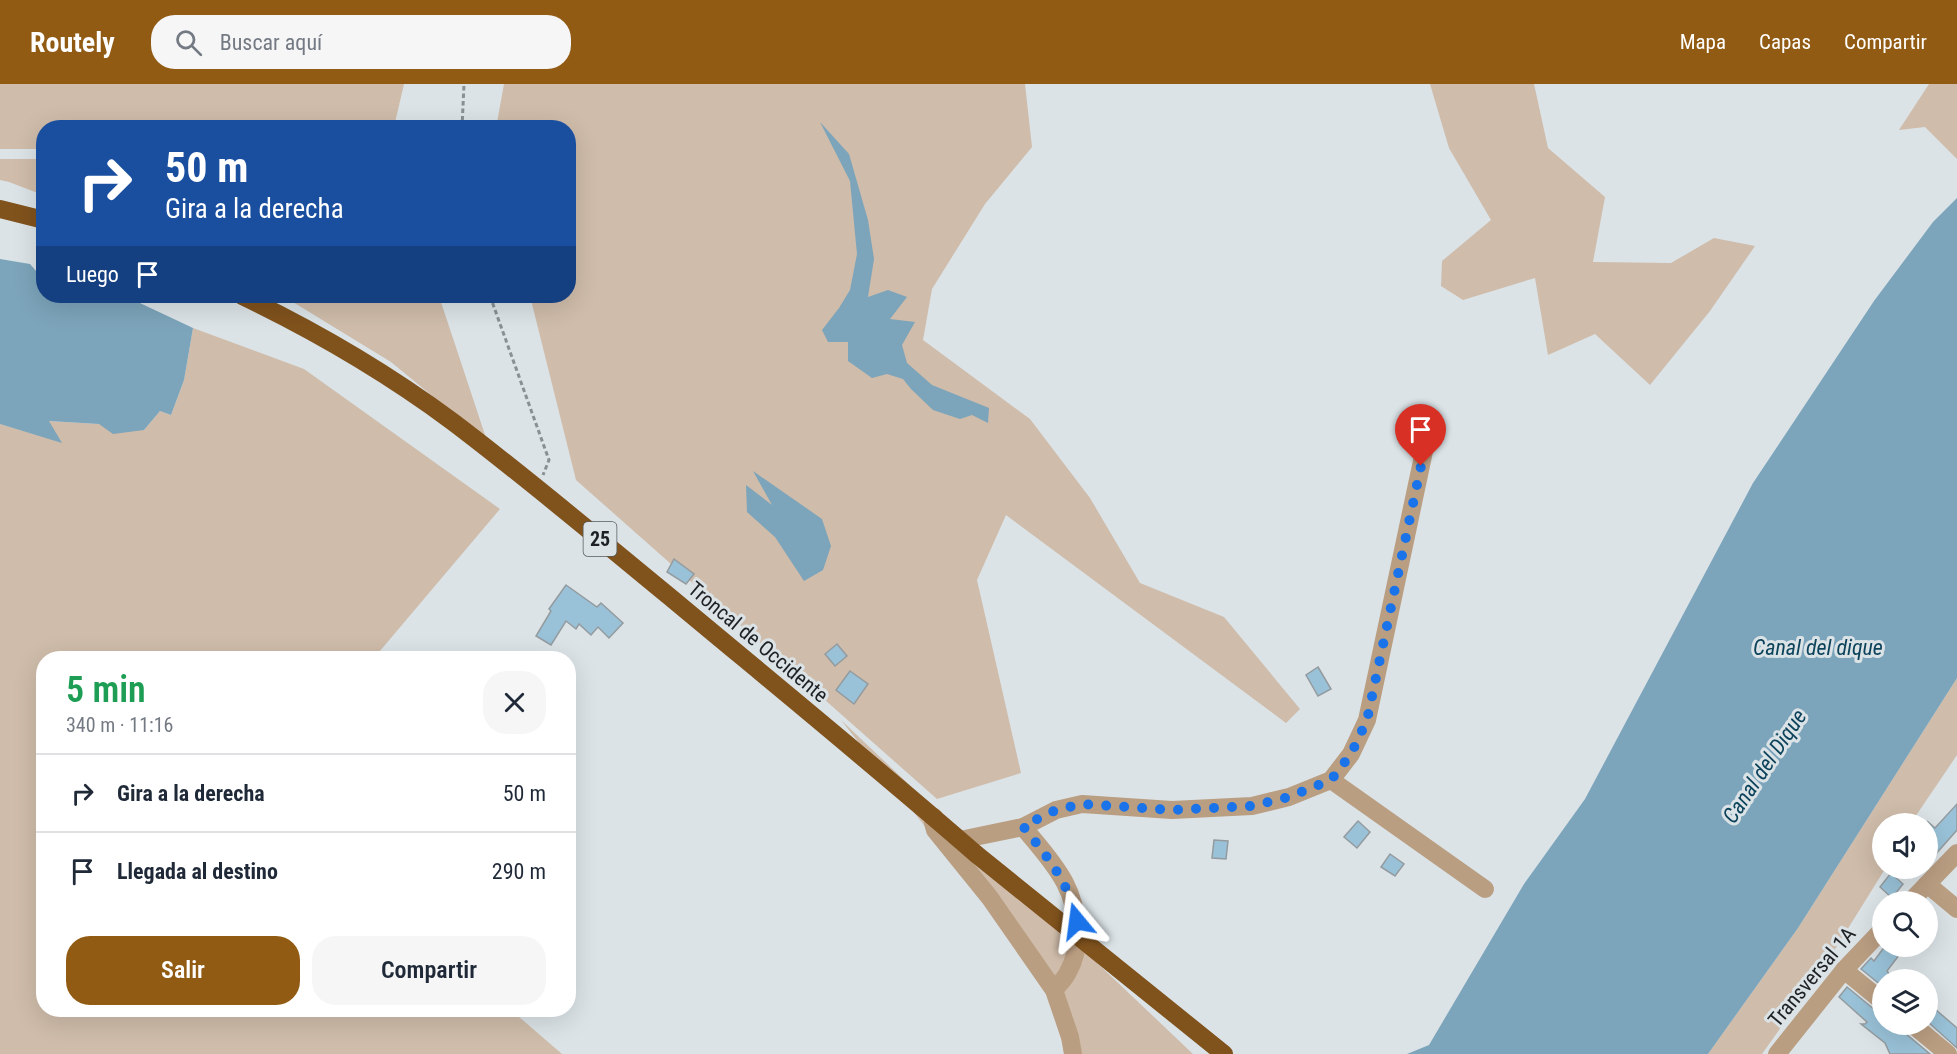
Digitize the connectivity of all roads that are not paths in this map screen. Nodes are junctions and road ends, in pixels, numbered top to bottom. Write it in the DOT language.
graph roads {
  1 [pos="0,209"];
  2 [pos="36,218"];
  3 [pos="257,303"];
  4 [pos="1426,442"];
  5 [pos="1331,780"];
  6 [pos="934,817"];
  7 [pos="1023,826"];
  8 [pos="960,840"];
  9 [pos="1957,853"];
  10 [pos="1927,884"];
  11 [pos="1485,889"];
  12 [pos="1920,891"];
  13 [pos="1957,909"];
  14 [pos="1872,941"];
  15 [pos="1844,970"];
  16 [pos="1054,990"];
  17 [pos="1872,993"];
  18 [pos="1925,1035"];
  19 [pos="1073,1054"];
  20 [pos="1224,1054"];
  21 [pos="1777,1054"];
  22 [pos="1948,1054"];
  1 -- 2 [label="highway"];
  3 -- 6 [label="highway, Troncal de Occidente / 25"];
  4 -- 5 [label="street"];
  5 -- 7 [label="street"];
  5 -- 11 [label="street"];
  6 -- 8 [label="highway, Troncal de Occidente / 25"];
  6 -- 16 [label="street"];
  7 -- 8 [label="street"];
  7 -- 16 [label="street"];
  8 -- 20 [label="highway, Troncal de Occidente / 25, bridge"];
  9 -- 10 [label="street"];
  10 -- 12 [label="street"];
  10 -- 13 [label="street"];
  14 -- 15 [label="street, Transversal 1A"];
  15 -- 17 [label="street"];
  15 -- 21 [label="street, Transversal 1A"];
  16 -- 19 [label="street"];
  18 -- 22 [label="street"];
}
